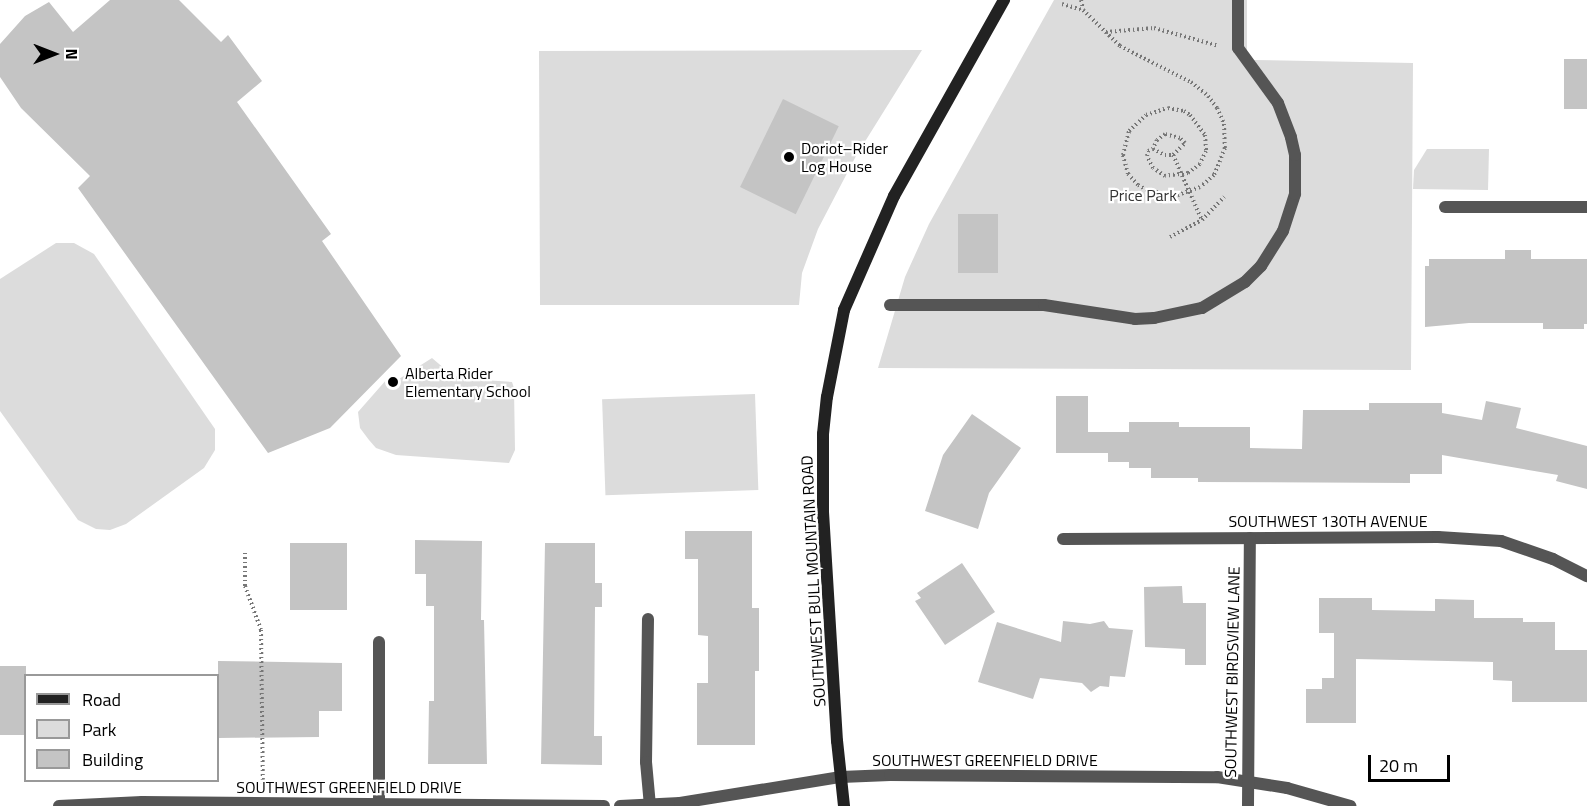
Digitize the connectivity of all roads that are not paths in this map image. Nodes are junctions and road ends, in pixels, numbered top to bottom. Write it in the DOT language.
graph roads {
  1 [pos="1004,0"];
  2 [pos="1238,0"];
  3 [pos="1445,207"];
  4 [pos="1587,207"];
  5 [pos="890,305"];
  6 [pos="1063,538"];
  7 [pos="1250,538"];
  8 [pos="1587,576"];
  9 [pos="648,619"];
  10 [pos="379,642"];
  11 [pos="841,777"];
  12 [pos="1247,780"];
  13 [pos="142,804"];
  14 [pos="379,804"];
  15 [pos="59,806"];
  16 [pos="604,806"];
  17 [pos="620,806"];
  18 [pos="650,806"];
  19 [pos="844,806"];
  20 [pos="1248,806"];
  21 [pos="1350,806"];
  1 -- 11 [label="main road, SOUTHWEST BULL MOUNTAIN ROAD"];
  2 -- 5 [label="street"];
  3 -- 4 [label="street"];
  6 -- 7 [label="street, SOUTHWEST 130TH AVENUE"];
  7 -- 8 [label="street, SOUTHWEST 130TH AVENUE"];
  7 -- 12 [label="street, SOUTHWEST BIRDSVIEW LANE"];
  9 -- 18 [label="street"];
  10 -- 14 [label="street"];
  11 -- 12 [label="street, SOUTHWEST GREENFIELD DRIVE"];
  11 -- 18 [label="street, SOUTHWEST GREENFIELD DRIVE"];
  11 -- 19 [label="main road, SOUTHWEST BULL MOUNTAIN ROAD"];
  12 -- 20 [label="street, SOUTHWEST BIRDSVIEW LANE"];
  12 -- 21 [label="street, SOUTHWEST GREENFIELD DRIVE"];
  13 -- 14 [label="street, SOUTHWEST GREENFIELD DRIVE"];
  13 -- 15 [label="street, SOUTHWEST GREENFIELD DRIVE"];
  14 -- 16 [label="street, SOUTHWEST GREENFIELD DRIVE"];
  17 -- 18 [label="street, SOUTHWEST GREENFIELD DRIVE"];
}
